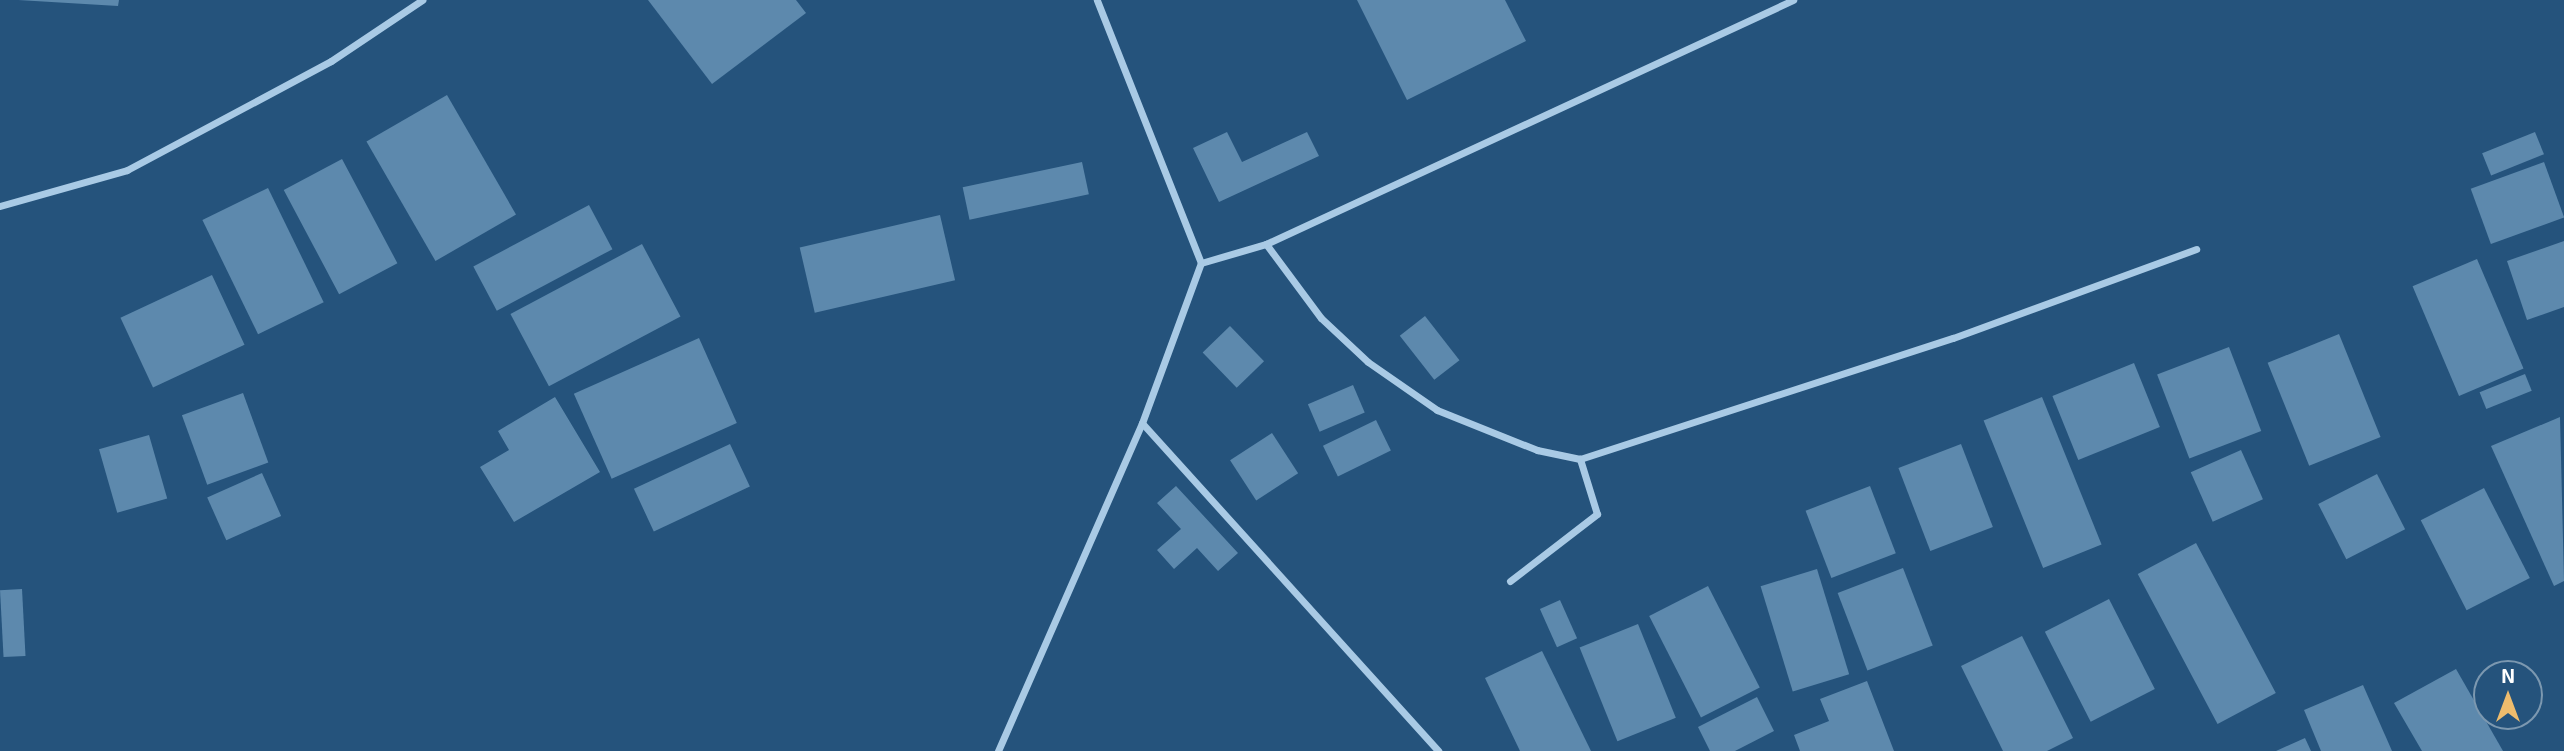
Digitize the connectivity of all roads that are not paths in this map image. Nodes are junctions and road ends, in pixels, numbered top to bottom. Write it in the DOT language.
graph roads {
  1 [pos="422,0"];
  2 [pos="1097,0"];
  3 [pos="1793,0"];
  4 [pos="0,206"];
  5 [pos="1266,244"];
  6 [pos="2196,249"];
  7 [pos="1201,263"];
  8 [pos="1142,423"];
  9 [pos="1580,459"];
  10 [pos="1510,581"];
  11 [pos="998,751"];
  12 [pos="1438,751"];
  1 -- 4 [label="street"];
  2 -- 7 [label="street"];
  3 -- 5 [label="street"];
  5 -- 7 [label="street"];
  5 -- 9 [label="street"];
  6 -- 9 [label="street"];
  7 -- 8 [label="street"];
  8 -- 11 [label="street"];
  8 -- 12 [label="street"];
  9 -- 10 [label="street"];
}
